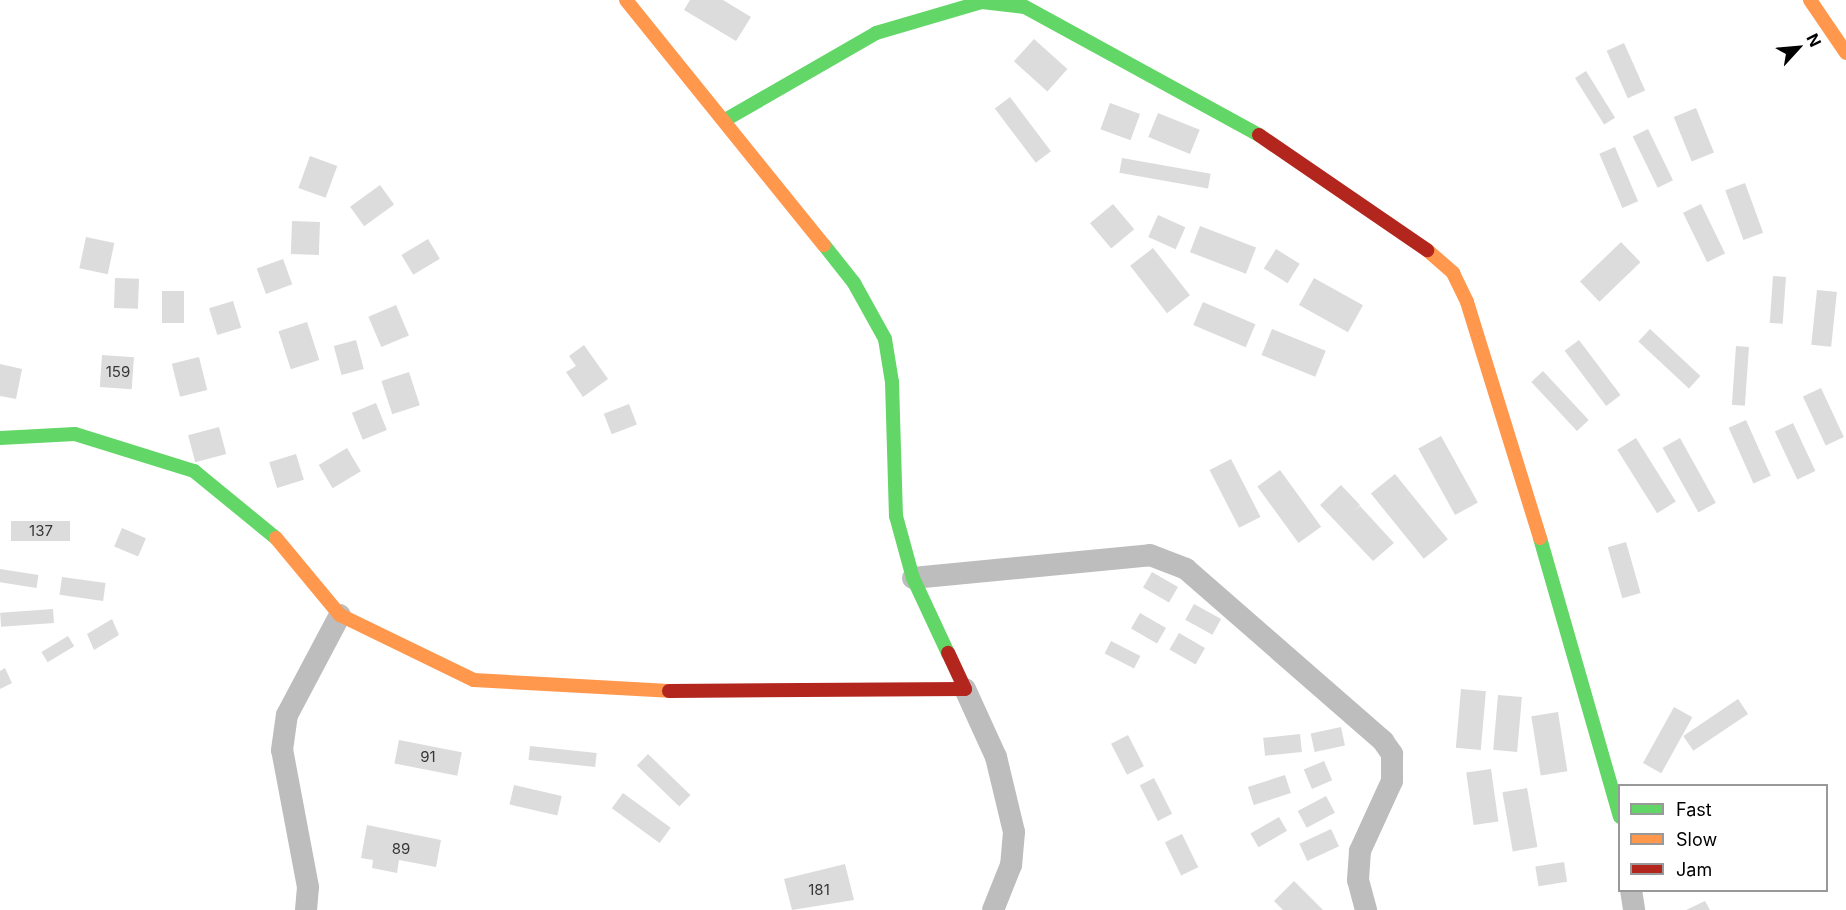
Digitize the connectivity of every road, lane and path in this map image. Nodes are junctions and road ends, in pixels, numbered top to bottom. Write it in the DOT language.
graph roads {
  1 [pos="626,0"];
  2 [pos="1810,0"];
  3 [pos="1846,53"];
  4 [pos="725,120"];
  5 [pos="0,438"];
  6 [pos="913,578"];
  7 [pos="340,615"];
  8 [pos="964,689"];
  9 [pos="1618,809"];
  10 [pos="1631,892"];
  11 [pos="306,910"];
  12 [pos="993,910"];
  13 [pos="1365,910"];
  14 [pos="1634,910"];
  1 -- 4 [label="street"];
  2 -- 3 [label="street"];
  4 -- 6 [label="street"];
  4 -- 9 [label="street"];
  5 -- 7 [label="street"];
  6 -- 8 [label="street"];
  6 -- 13 [label="street"];
  7 -- 8 [label="street"];
  7 -- 11 [label="street"];
  8 -- 12 [label="street"];
  10 -- 14 [label="street"];
}
